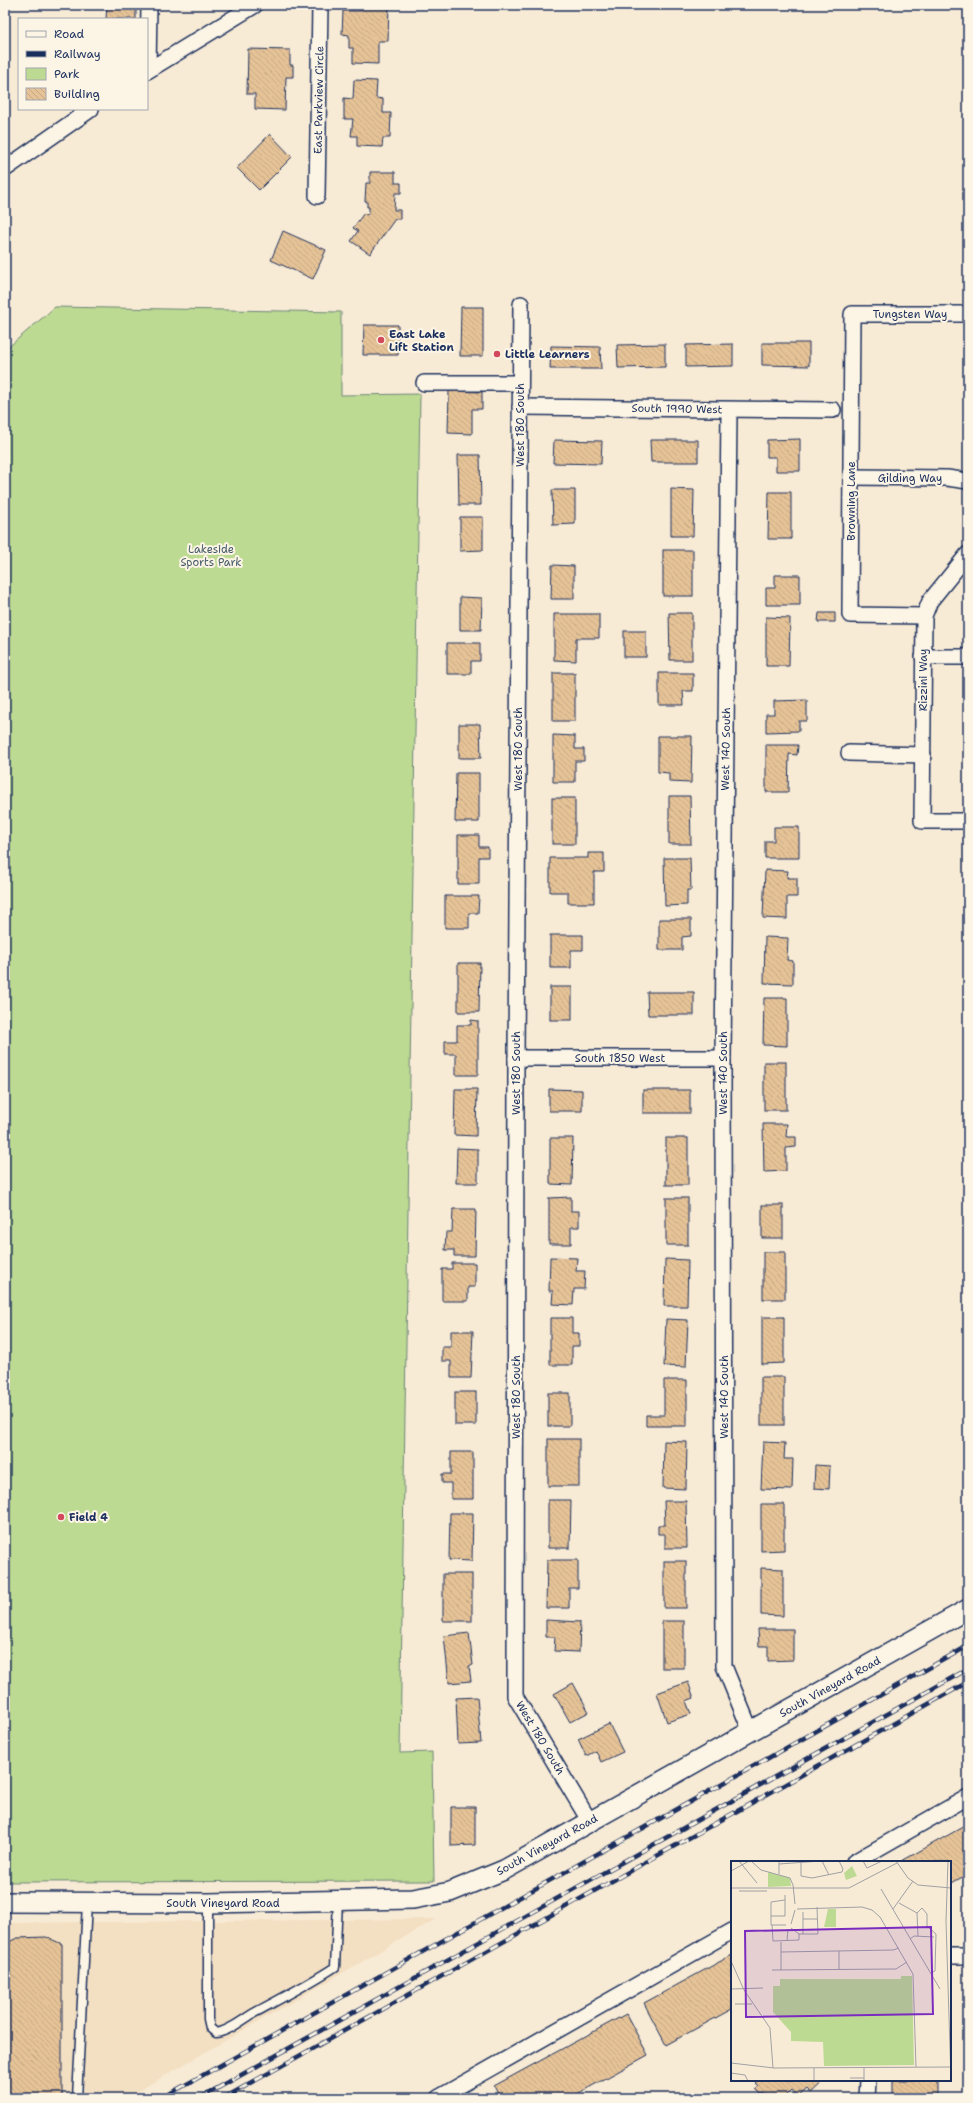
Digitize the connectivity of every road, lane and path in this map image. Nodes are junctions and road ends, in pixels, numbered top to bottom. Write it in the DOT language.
graph roads {
  1 [pos="149,5"];
  2 [pos="255,5"];
  3 [pos="320,5"];
  4 [pos="148,71"];
  5 [pos="90,110"];
  6 [pos="5,169"];
  7 [pos="317,196"];
  8 [pos="521,304"];
  9 [pos="852,314"];
  10 [pos="968,314"];
  11 [pos="424,383"];
  12 [pos="520,383"];
  13 [pos="520,407"];
  14 [pos="729,410"];
  15 [pos="833,410"];
  16 [pos="851,478"];
  17 [pos="968,481"];
  18 [pos="968,554"];
  19 [pos="924,616"];
  20 [pos="923,657"];
  21 [pos="968,657"];
  22 [pos="849,753"];
  23 [pos="923,755"];
  24 [pos="968,821"];
  25 [pos="516,1058"];
  26 [pos="723,1058"];
  27 [pos="968,1609"];
  28 [pos="751,1732"];
  29 [pos="968,1797"];
  30 [pos="590,1822"];
  31 [pos="856,1861"];
  32 [pos="338,1901"];
  33 [pos="5,1902"];
  34 [pos="87,1903"];
  35 [pos="208,1903"];
  36 [pos="731,1932"];
  37 [pos="951,1956"];
  38 [pos="968,1956"];
  39 [pos="868,2081"];
  40 [pos="457,2093"];
  41 [pos="77,2098"];
  42 [pos="438,2098"];
  43 [pos="867,2098"];
  1 -- 4 [label="street"];
  2 -- 4 [label="street"];
  3 -- 7 [label="street, East Parkview Circle"];
  5 -- 6 [label="street"];
  8 -- 12 [label="street, West 180 South"];
  9 -- 10 [label="street, Tungsten Way"];
  9 -- 16 [label="street, Browning Lane"];
  11 -- 12 [label="street"];
  12 -- 13 [label="street, West 180 South"];
  13 -- 14 [label="street, South 1990 West"];
  13 -- 25 [label="street, West 180 South"];
  14 -- 15 [label="street, South 1990 West"];
  14 -- 26 [label="street, West 140 South"];
  16 -- 17 [label="street, Gilding Way"];
  16 -- 19 [label="street, Browning Lane"];
  18 -- 19 [label="street, Rizzini Way"];
  19 -- 20 [label="street, Rizzini Way"];
  20 -- 21 [label="street"];
  20 -- 23 [label="street, Rizzini Way"];
  22 -- 23 [label="street"];
  23 -- 24 [label="street, Rizzini Way"];
  25 -- 26 [label="street, South 1850 West"];
  25 -- 30 [label="street, West 180 South"];
  26 -- 28 [label="street, West 140 South"];
  27 -- 28 [label="street, South Vineyard Road"];
  28 -- 30 [label="street, South Vineyard Road"];
  29 -- 31 [label="street"];
  30 -- 32 [label="street, South Vineyard Road"];
  32 -- 35 [label="street, South Vineyard Road"];
  32 -- 35 [label="lane"];
  33 -- 34 [label="street, South Vineyard Road"];
  34 -- 35 [label="street, South Vineyard Road"];
  34 -- 41 [label="lane"];
  36 -- 40 [label="street"];
  37 -- 38 [label="street"];
  39 -- 43 [label="street"];
  40 -- 42 [label="street"];
}
